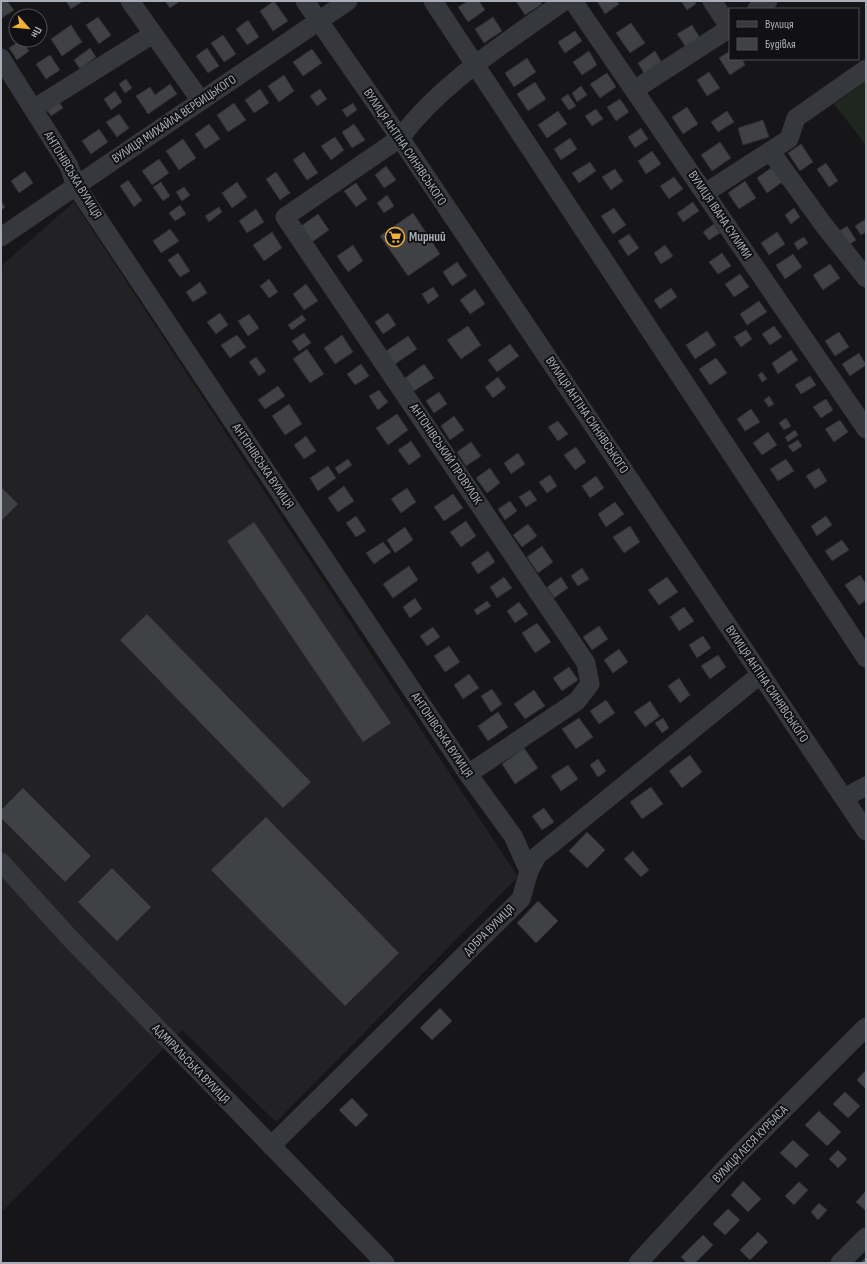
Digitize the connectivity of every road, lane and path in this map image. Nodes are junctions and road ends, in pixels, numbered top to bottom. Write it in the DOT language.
graph roads {
  1 [pos="130,1"];
  2 [pos="305,1"];
  3 [pos="348,1"];
  4 [pos="433,1"];
  5 [pos="564,1"];
  6 [pos="573,1"];
  7 [pos="712,1"];
  8 [pos="768,1"];
  9 [pos="758,8"];
  10 [pos="318,21"];
  11 [pos="729,26"];
  12 [pos="729,29"];
  13 [pos="153,34"];
  14 [pos="1,58"];
  15 [pos="474,65"];
  16 [pos="866,69"];
  17 [pos="634,90"];
  18 [pos="201,101"];
  19 [pos="33,109"];
  20 [pos="400,138"];
  21 [pos="771,152"];
  22 [pos="76,186"];
  23 [pos="704,193"];
  24 [pos="1,237"];
  25 [pos="866,278"];
  26 [pos="866,429"];
  27 [pos="866,658"];
  28 [pos="761,674"];
  29 [pos="468,774"];
  30 [pos="866,786"];
  31 [pos="844,798"];
  32 [pos="866,831"];
  33 [pos="1,862"];
  34 [pos="529,871"];
  35 [pos="866,1027"];
  36 [pos="271,1146"];
  37 [pos="866,1237"];
  38 [pos="385,1263"];
  39 [pos="638,1263"];
  40 [pos="840,1263"];
  1 -- 13 [label="street"];
  2 -- 10 [label="street, ВУЛИЦЯ АНТІНА СИНЯВСЬКОГО"];
  3 -- 10 [label="street, ВУЛИЦЯ МИХАЙЛА ВЕРБИЦЬКОГО"];
  4 -- 15 [label="street"];
  5 -- 15 [label="street"];
  6 -- 17 [label="street, ВУЛИЦЯ ІВАНА СУЛИМИ"];
  7 -- 11 [label="street"];
  8 -- 9 [label="street"];
  10 -- 18 [label="street, ВУЛИЦЯ МИХАЙЛА ВЕРБИЦЬКОГО"];
  10 -- 20 [label="street, ВУЛИЦЯ АНТІНА СИНЯВСЬКОГО"];
  12 -- 17 [label="street"];
  13 -- 18 [label="street"];
  13 -- 19 [label="street"];
  14 -- 19 [label="street, АНТОНІВСЬКА ВУЛИЦЯ"];
  15 -- 20 [label="street"];
  15 -- 27 [label="street"];
  16 -- 21 [label="street"];
  17 -- 23 [label="street, ВУЛИЦЯ ІВАНА СУЛИМИ"];
  18 -- 22 [label="street, ВУЛИЦЯ МИХАЙЛА ВЕРБИЦЬКОГО"];
  19 -- 22 [label="street, АНТОНІВСЬКА ВУЛИЦЯ"];
  20 -- 28 [label="street, ВУЛИЦЯ АНТІНА СИНЯВСЬКОГО"];
  20 -- 29 [label="street, АНТОНІВСЬКИЙ ПРОВУЛОК"];
  21 -- 23 [label="street"];
  21 -- 25 [label="street"];
  22 -- 24 [label="street, ВУЛИЦЯ МИХАЙЛА ВЕРБИЦЬКОГО"];
  22 -- 29 [label="street, АНТОНІВСЬКА ВУЛИЦЯ"];
  23 -- 26 [label="street, ВУЛИЦЯ ІВАНА СУЛИМИ"];
  28 -- 31 [label="street, ВУЛИЦЯ АНТІНА СИНЯВСЬКОГО"];
  28 -- 34 [label="street, ДОБРА ВУЛИЦЯ"];
  29 -- 34 [label="street, АНТОНІВСЬКА ВУЛИЦЯ"];
  30 -- 31 [label="street"];
  31 -- 32 [label="street, ВУЛИЦЯ АНТІНА СИНЯВСЬКОГО"];
  33 -- 36 [label="street, АДМІРАЛЬСЬКА ВУЛИЦЯ"];
  34 -- 36 [label="street, ДОБРА ВУЛИЦЯ"];
  35 -- 39 [label="street, ВУЛИЦЯ ЛЕСЯ КУРБАСА"];
  36 -- 38 [label="street, АДМІРАЛЬСЬКА ВУЛИЦЯ"];
  37 -- 40 [label="street"];
}
